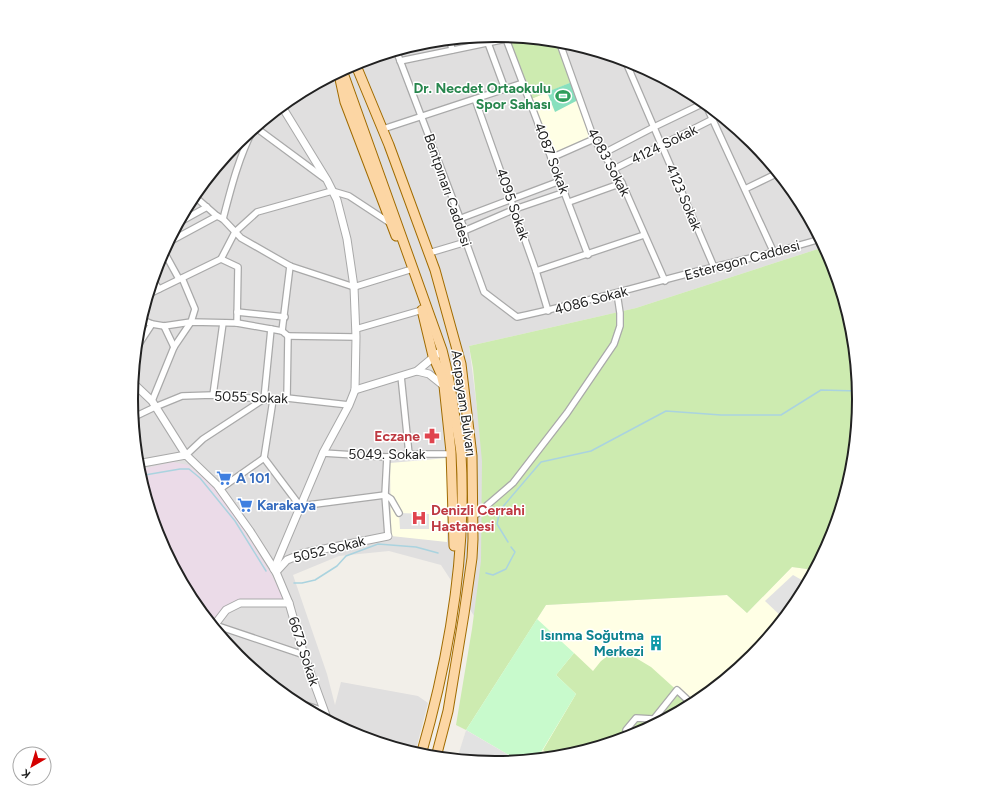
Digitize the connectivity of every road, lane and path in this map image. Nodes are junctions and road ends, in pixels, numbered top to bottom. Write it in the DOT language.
graph roads {
  1 [pos="492,42"];
  2 [pos="488,43"];
  3 [pos="507,43"];
  4 [pos="451,45"];
  5 [pos="562,49"];
  6 [pos="452,50"];
  7 [pos="398,55"];
  8 [pos="400,61"];
  9 [pos="629,68"];
  10 [pos="358,69"];
  11 [pos="344,76"];
  12 [pos="340,78"];
  13 [pos="523,83"];
  14 [pos="505,89"];
  15 [pos="475,99"];
  16 [pos="699,106"];
  17 [pos="284,111"];
  18 [pos="711,115"];
  19 [pos="422,116"];
  20 [pos="713,119"];
  21 [pos="654,127"];
  22 [pos="382,129"];
  23 [pos="259,131"];
  24 [pos="594,139"];
  25 [pos="245,144"];
  26 [pos="662,145"];
  27 [pos="604,153"];
  28 [pos="551,158"];
  29 [pos="614,169"];
  30 [pos="773,176"];
  31 [pos="327,180"];
  32 [pos="560,181"];
  33 [pos="622,183"];
  34 [pos="745,189"];
  35 [pos="332,191"];
  36 [pos="565,192"];
  37 [pos="199,200"];
  38 [pos="512,200"];
  39 [pos="569,202"];
  40 [pos="207,207"];
  41 [pos="515,209"];
  42 [pos="217,216"];
  43 [pos="186,219"];
  44 [pos="223,219"];
  45 [pos="460,219"];
  46 [pos="390,223"];
  47 [pos="235,232"];
  48 [pos="464,232"];
  49 [pos="644,235"];
  50 [pos="175,239"];
  51 [pos="815,241"];
  52 [pos="466,242"];
  53 [pos="429,253"];
  54 [pos="774,253"];
  55 [pos="588,254"];
  56 [pos="167,257"];
  57 [pos="221,259"];
  58 [pos="290,266"];
  59 [pos="714,267"];
  60 [pos="409,270"];
  61 [pos="536,271"];
  62 [pos="181,279"];
  63 [pos="665,280"];
  64 [pos="156,285"];
  65 [pos="354,287"];
  66 [pos="159,289"];
  67 [pos="154,292"];
  68 [pos="617,293"];
  69 [pos="422,310"];
  70 [pos="548,311"];
  71 [pos="237,312"];
  72 [pos="285,317"];
  73 [pos="517,317"];
  74 [pos="146,322"];
  75 [pos="191,322"];
  76 [pos="223,323"];
  77 [pos="237,323"];
  78 [pos="152,324"];
  79 [pos="164,326"];
  80 [pos="271,329"];
  81 [pos="282,331"];
  82 [pos="356,333"];
  83 [pos="288,336"];
  84 [pos="143,338"];
  85 [pos="174,347"];
  86 [pos="442,350"];
  87 [pos="433,356"];
  88 [pos="417,371"];
  89 [pos="401,376"];
  90 [pos="444,386"];
  91 [pos="138,388"];
  92 [pos="355,390"];
  93 [pos="213,395"];
  94 [pos="287,398"];
  95 [pos="264,399"];
  96 [pos="273,400"];
  97 [pos="153,404"];
  98 [pos="349,405"];
  99 [pos="138,414"];
  100 [pos="323,453"];
  101 [pos="409,454"];
  102 [pos="451,454"];
  103 [pos="186,455"];
  104 [pos="387,457"];
  105 [pos="264,458"];
  106 [pos="143,463"];
  107 [pos="220,489"];
  108 [pos="385,495"];
  109 [pos="300,506"];
  110 [pos="399,513"];
  111 [pos="477,514"];
  112 [pos="388,536"];
  113 [pos="275,571"];
  114 [pos="455,597"];
  115 [pos="289,603"];
  116 [pos="217,623"];
  117 [pos="221,628"];
  118 [pos="304,655"];
  119 [pos="687,699"];
  120 [pos="318,709"];
  121 [pos="324,711"];
  122 [pos="654,718"];
  123 [pos="653,719"];
  124 [pos="626,731"];
  125 [pos="423,749"];
  126 [pos="438,751"];
  1 -- 2 [label="street"];
  2 -- 6 [label="street"];
  2 -- 14 [label="street"];
  3 -- 13 [label="street, 4087 Sokak"];
  4 -- 6 [label="street"];
  5 -- 24 [label="street, 4083 Sokak"];
  6 -- 8 [label="street"];
  7 -- 8 [label="street, Bentpınarı Caddesi"];
  8 -- 19 [label="street, Bentpınarı Caddesi"];
  9 -- 21 [label="street, 4123 Sokak"];
  10 -- 22 [label="main road, Acıpayam Bulvarı"];
  11 -- 86 [label="main road, Acıpayam Bulvarı"];
  12 -- 46 [label="main road"];
  13 -- 14 [label="street"];
  13 -- 28 [label="street, 4087 Sokak"];
  14 -- 15 [label="street"];
  15 -- 19 [label="street"];
  15 -- 38 [label="street, 4095 Sokak"];
  16 -- 21 [label="street"];
  17 -- 31 [label="street"];
  18 -- 20 [label="street"];
  19 -- 22 [label="street"];
  19 -- 45 [label="street, Bentpınarı Caddesi"];
  20 -- 26 [label="street, 4124 Sokak"];
  20 -- 34 [label="street"];
  21 -- 26 [label="street, 4123 Sokak"];
  21 -- 27 [label="street"];
  22 -- 53 [label="main road, Acıpayam Bulvarı"];
  23 -- 31 [label="street"];
  24 -- 27 [label="street, 4083 Sokak"];
  24 -- 28 [label="street"];
  25 -- 44 [label="street"];
  26 -- 29 [label="street, 4124 Sokak"];
  26 -- 59 [label="street, 4123 Sokak"];
  27 -- 29 [label="street, 4083 Sokak"];
  28 -- 32 [label="street, 4087 Sokak"];
  29 -- 33 [label="street, 4083 Sokak"];
  30 -- 34 [label="street"];
  31 -- 35 [label="street"];
  32 -- 36 [label="street, 4087 Sokak"];
  32 -- 38 [label="street"];
  33 -- 39 [label="street"];
  33 -- 49 [label="street, 4083 Sokak"];
  34 -- 54 [label="street"];
  35 -- 46 [label="street"];
  35 -- 47 [label="street"];
  35 -- 65 [label="street"];
  36 -- 39 [label="street, 4087 Sokak"];
  36 -- 41 [label="street"];
  37 -- 40 [label="street"];
  38 -- 41 [label="street, 4095 Sokak"];
  38 -- 45 [label="street"];
  39 -- 55 [label="street, 4087 Sokak"];
  40 -- 42 [label="street"];
  40 -- 43 [label="street"];
  41 -- 48 [label="street"];
  41 -- 61 [label="street, 4095 Sokak"];
  42 -- 44 [label="street"];
  42 -- 50 [label="street"];
  44 -- 47 [label="street"];
  45 -- 48 [label="street, Bentpınarı Caddesi"];
  46 -- 60 [label="main road"];
  47 -- 57 [label="street"];
  47 -- 58 [label="street"];
  48 -- 52 [label="street, Bentpınarı Caddesi"];
  49 -- 55 [label="street"];
  49 -- 63 [label="street, 4083 Sokak"];
  51 -- 54 [label="street, Esteregon Caddesi"];
  52 -- 53 [label="street"];
  52 -- 73 [label="street, Bentpınarı Caddesi"];
  53 -- 126 [label="main road, Acıpayam Bulvarı"];
  54 -- 59 [label="street, Esteregon Caddesi"];
  55 -- 61 [label="street"];
  56 -- 62 [label="street"];
  57 -- 62 [label="street"];
  57 -- 71 [label="street"];
  58 -- 65 [label="street"];
  58 -- 72 [label="street"];
  59 -- 63 [label="street, Esteregon Caddesi"];
  60 -- 65 [label="street"];
  60 -- 69 [label="main road"];
  61 -- 70 [label="street, 4095 Sokak"];
  62 -- 66 [label="street"];
  62 -- 75 [label="street"];
  63 -- 68 [label="street, 4086 Sokak"];
  64 -- 66 [label="street"];
  65 -- 82 [label="street"];
  66 -- 67 [label="street"];
  68 -- 70 [label="street, 4086 Sokak"];
  68 -- 111 [label="street"];
  69 -- 82 [label="street"];
  69 -- 87 [label="main road"];
  70 -- 73 [label="street, 4086 Sokak"];
  71 -- 72 [label="street"];
  71 -- 77 [label="street"];
  72 -- 81 [label="street"];
  74 -- 78 [label="street"];
  75 -- 76 [label="street"];
  75 -- 79 [label="street"];
  75 -- 85 [label="street"];
  76 -- 77 [label="street"];
  76 -- 93 [label="street"];
  77 -- 80 [label="street"];
  78 -- 79 [label="street"];
  78 -- 84 [label="street"];
  79 -- 85 [label="street"];
  80 -- 81 [label="street"];
  80 -- 95 [label="street"];
  81 -- 83 [label="street"];
  82 -- 83 [label="street"];
  82 -- 92 [label="street"];
  83 -- 94 [label="street"];
  85 -- 97 [label="street"];
  86 -- 87 [label="street"];
  86 -- 114 [label="main road, Acıpayam Bulvarı"];
  87 -- 88 [label="street"];
  87 -- 90 [label="main road"];
  88 -- 89 [label="street"];
  88 -- 90 [label="street"];
  89 -- 92 [label="street"];
  89 -- 101 [label="street"];
  90 -- 102 [label="main road"];
  91 -- 97 [label="street, 6673 Sokak"];
  92 -- 98 [label="street"];
  93 -- 95 [label="street, 5055 Sokak"];
  93 -- 97 [label="street, 5055 Sokak"];
  94 -- 96 [label="street, 5055 Sokak"];
  94 -- 98 [label="street, 5055 Sokak"];
  95 -- 96 [label="street, 5055 Sokak"];
  95 -- 103 [label="street"];
  96 -- 105 [label="street"];
  97 -- 99 [label="street, 5055 Sokak"];
  97 -- 103 [label="street, 6673 Sokak"];
  98 -- 100 [label="street"];
  100 -- 104 [label="street, 5049. Sokak"];
  100 -- 109 [label="street"];
  101 -- 102 [label="street, 5049. Sokak"];
  101 -- 104 [label="street, 5049. Sokak"];
  102 -- 114 [label="main road"];
  103 -- 106 [label="street"];
  103 -- 107 [label="street, 6673 Sokak"];
  104 -- 108 [label="street"];
  105 -- 107 [label="street"];
  105 -- 109 [label="street"];
  107 -- 113 [label="street, 6673 Sokak"];
  108 -- 109 [label="street"];
  108 -- 110 [label="street"];
  108 -- 112 [label="street"];
  109 -- 113 [label="street"];
  112 -- 113 [label="street, 5052 Sokak"];
  113 -- 115 [label="street, 6673 Sokak"];
  114 -- 125 [label="main road, Acıpayam Bulvarı"];
  115 -- 116 [label="street"];
  115 -- 118 [label="street, 6673 Sokak"];
  117 -- 118 [label="street"];
  118 -- 121 [label="street, 6673 Sokak"];
  119 -- 122 [label="street"];
  120 -- 121 [label="street"];
  123 -- 124 [label="street"];
}
